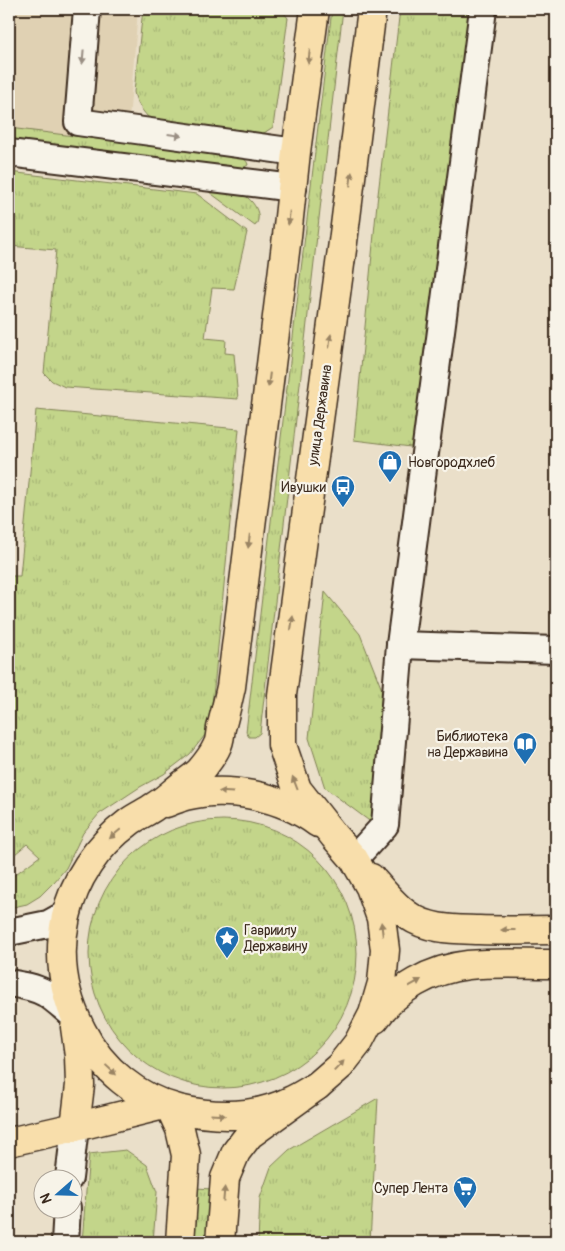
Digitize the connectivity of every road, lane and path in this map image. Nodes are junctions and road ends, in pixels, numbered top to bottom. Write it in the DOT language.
graph roads {
  1 [pos="87,9"];
  2 [pos="315,9"];
  3 [pos="372,9"];
  4 [pos="483,9"];
  5 [pos="296,152"];
  6 [pos="9,153"];
  7 [pos="293,188"];
  8 [pos="400,645"];
  9 [pos="556,650"];
  10 [pos="155,806"];
  11 [pos="334,836"];
  12 [pos="354,859"];
  13 [pos="66,914"];
  14 [pos="556,930"];
  15 [pos="9,932"];
  16 [pos="556,964"];
  17 [pos="9,983"];
  18 [pos="74,1016"];
  19 [pos="358,1043"];
  20 [pos="317,1086"];
  21 [pos="167,1106"];
  22 [pos="75,1127"];
  23 [pos="9,1142"];
  24 [pos="70,1168"];
  25 [pos="66,1218"];
  26 [pos="64,1242"];
  27 [pos="180,1242"];
  28 [pos="220,1242"];
  1 -- 5 [label="street, one-way"];
  2 -- 5 [label="main road, улица Державина, one-way"];
  11 -- 3 [label="main road, улица Державина, one-way"];
  4 -- 8 [label="street"];
  5 -- 7 [label="main road, улица Державина"];
  6 -- 7 [label="street"];
  7 -- 10 [label="main road, улица Державина, one-way"];
  8 -- 9 [label="street"];
  8 -- 12 [label="street"];
  11 -- 10 [label="main road, улица Державина, one-way"];
  10 -- 13 [label="main road, улица Державина, one-way"];
  11 -- 12 [label="main road, улица Державина"];
  14 -- 12 [label="main road, one-way"];
  19 -- 12 [label="main road, улица Державина, one-way"];
  13 -- 15 [label="street"];
  13 -- 18 [label="main road, улица Державина"];
  19 -- 16 [label="main road, one-way"];
  17 -- 18 [label="street"];
  18 -- 21 [label="main road, улица Державина, one-way"];
  18 -- 22 [label="main road"];
  20 -- 19 [label="main road, улица Державина, one-way"];
  21 -- 20 [label="main road, улица Державина, one-way"];
  28 -- 20 [label="main road, улица Державина, one-way"];
  21 -- 22 [label="main road"];
  21 -- 27 [label="main road"];
  22 -- 23 [label="main road"];
  22 -- 24 [label="street"];
  25 -- 26 [label="street"];
}
